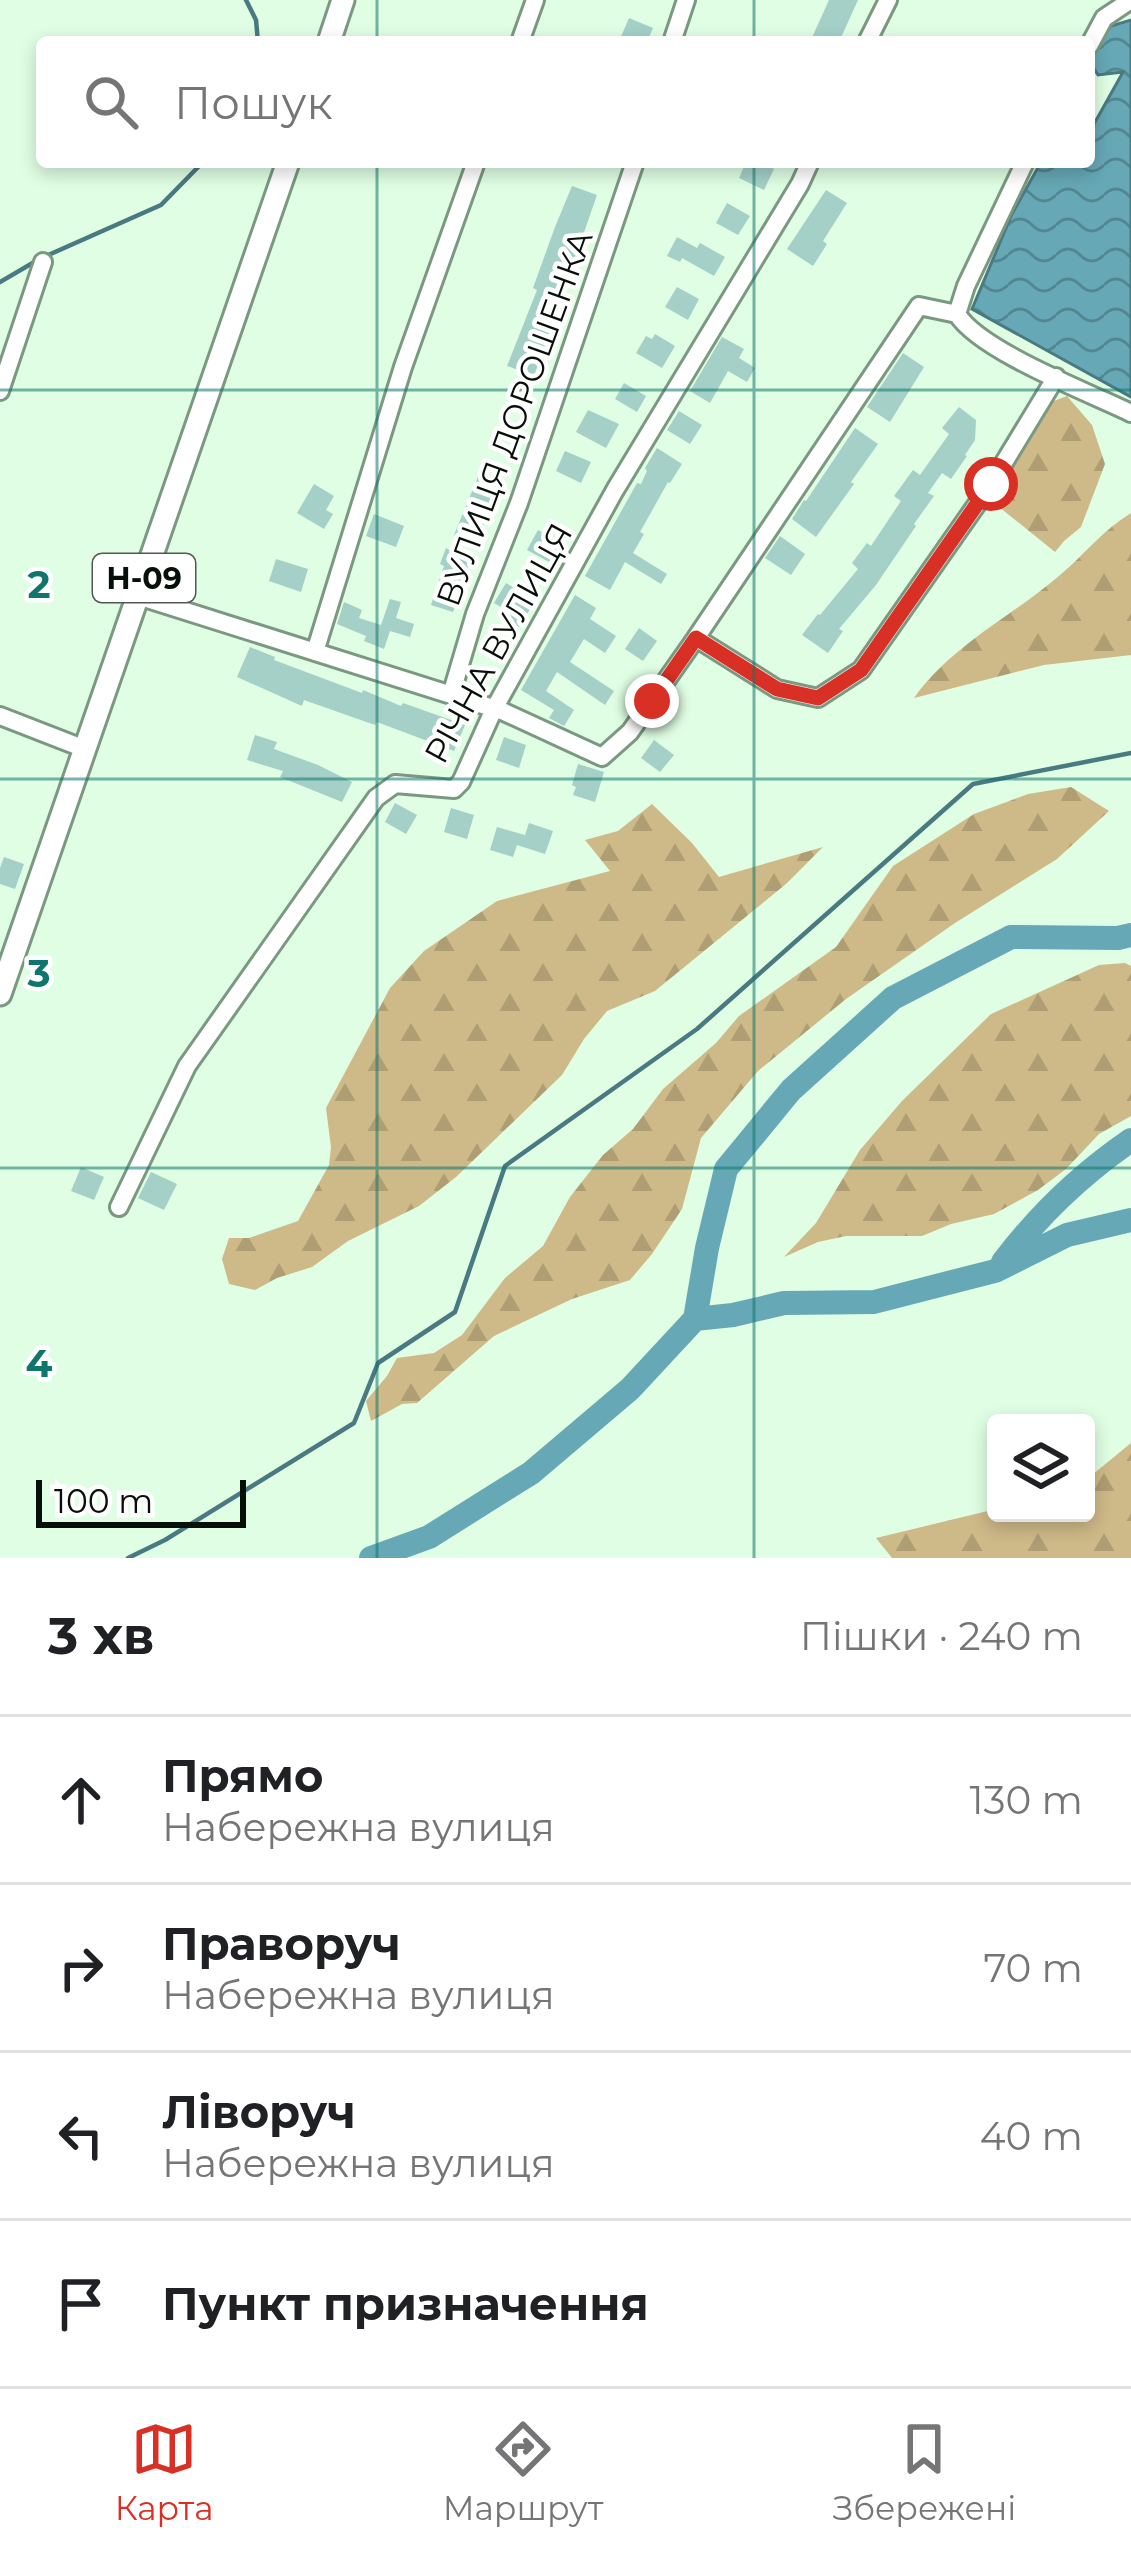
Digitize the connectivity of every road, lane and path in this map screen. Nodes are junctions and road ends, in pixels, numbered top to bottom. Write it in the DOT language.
graph roads {
  1 [pos="344,0"];
  2 [pos="535,0"];
  3 [pos="686,0"];
  4 [pos="888,0"];
  5 [pos="1131,0"];
  6 [pos="331,36"];
  7 [pos="522,36"];
  8 [pos="674,36"];
  9 [pos="870,36"];
  10 [pos="1094,36"];
  11 [pos="285,168"];
  12 [pos="474,168"];
  13 [pos="633,168"];
  14 [pos="807,168"];
  15 [pos="1022,168"];
  16 [pos="43,262"];
  17 [pos="957,314"];
  18 [pos="1056,377"];
  19 [pos="0,391"];
  20 [pos="1131,413"];
  21 [pos="138,596"];
  22 [pos="696,638"];
  23 [pos="316,652"];
  24 [pos="451,695"];
  25 [pos="494,709"];
  26 [pos="0,716"];
  27 [pos="85,749"];
  28 [pos="0,994"];
  29 [pos="119,1207"];
  1 -- 6 [label="main road"];
  2 -- 7 [label="street"];
  3 -- 8 [label="street"];
  4 -- 9 [label="street"];
  5 -- 10 [label="street"];
  11 -- 21 [label="main road, Н-09"];
  12 -- 23 [label="street"];
  13 -- 24 [label="street, ВУЛИЦЯ ДОРОШЕНКА"];
  14 -- 25 [label="street, РІЧНА ВУЛИЦЯ"];
  15 -- 17 [label="street"];
  16 -- 19 [label="street"];
  17 -- 18 [label="street"];
  17 -- 22 [label="street"];
  18 -- 20 [label="street"];
  18 -- 22 [label="street"];
  21 -- 23 [label="street"];
  21 -- 27 [label="main road, Н-09"];
  22 -- 25 [label="street"];
  23 -- 24 [label="street"];
  24 -- 25 [label="street"];
  25 -- 29 [label="street, РІЧНА ВУЛИЦЯ"];
  26 -- 27 [label="street"];
  27 -- 28 [label="main road, Н-09"];
}
